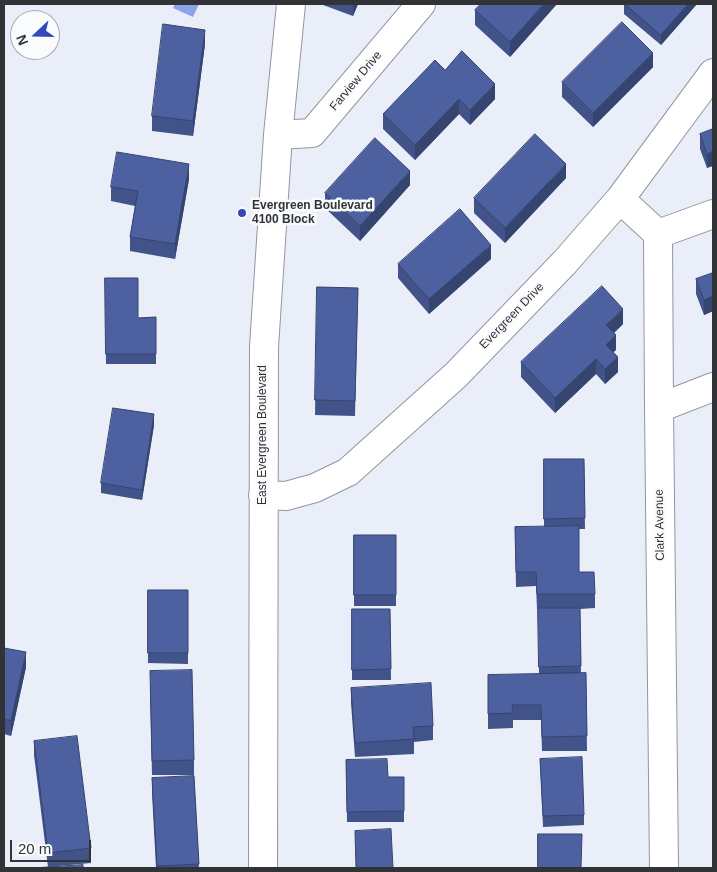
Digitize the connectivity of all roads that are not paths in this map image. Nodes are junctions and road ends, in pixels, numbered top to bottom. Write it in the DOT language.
graph roads {
  1 [pos="291,4"];
  2 [pos="421,4"];
  3 [pos="713,73"];
  4 [pos="278,135"];
  5 [pos="620,199"];
  6 [pos="713,214"];
  7 [pos="658,234"];
  8 [pos="713,387"];
  9 [pos="659,408"];
  10 [pos="262,495"];
  11 [pos="263,868"];
  12 [pos="664,868"];
  1 -- 4 [label="street, East Evergreen Boulevard"];
  2 -- 4 [label="street, Farview Drive"];
  3 -- 5 [label="street, Evergreen Drive"];
  4 -- 10 [label="street, East Evergreen Boulevard"];
  5 -- 7 [label="street"];
  5 -- 10 [label="street, Evergreen Drive"];
  6 -- 7 [label="street"];
  7 -- 9 [label="street, Clark Avenue"];
  8 -- 9 [label="street"];
  9 -- 12 [label="street, Clark Avenue"];
  10 -- 11 [label="street, East Evergreen Boulevard"];
}
